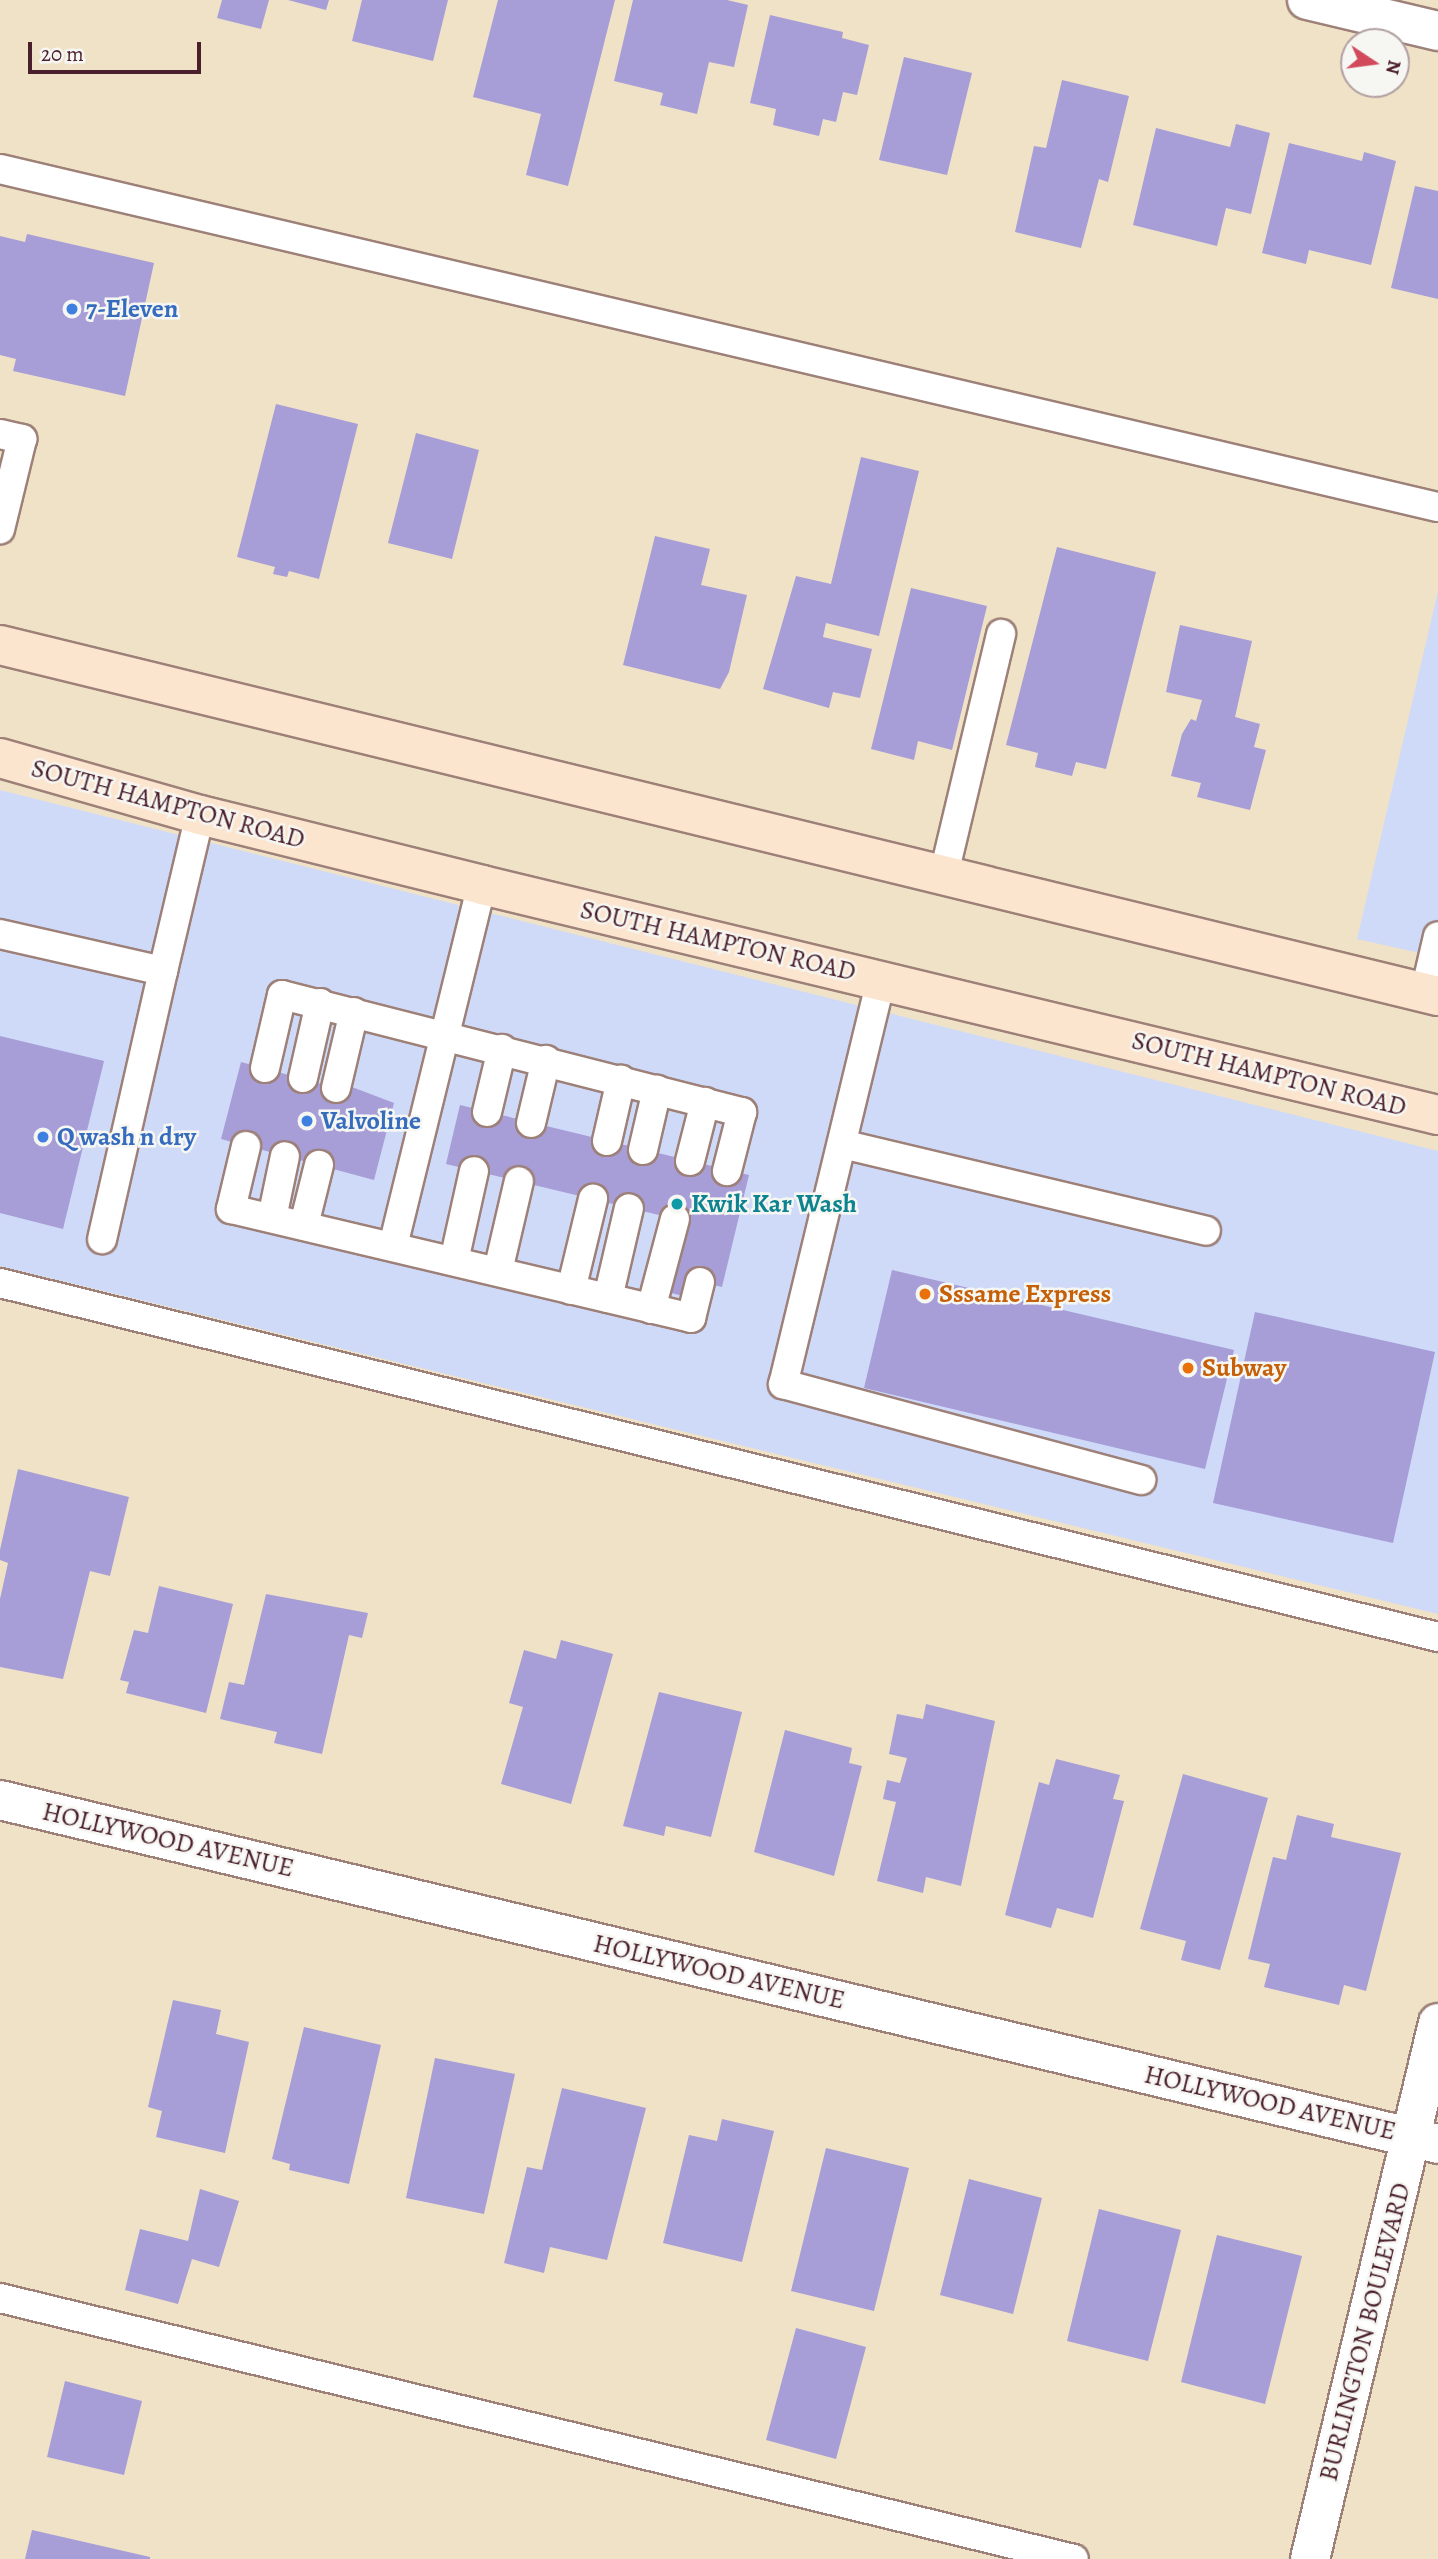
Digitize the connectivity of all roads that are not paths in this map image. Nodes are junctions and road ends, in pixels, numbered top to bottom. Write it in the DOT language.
graph roads {
  1 [pos="1307,0"];
  2 [pos="1438,31"];
  3 [pos="0,169"];
  4 [pos="0,434"];
  5 [pos="1438,507"];
  6 [pos="0,528"];
  7 [pos="1000,634"];
  8 [pos="0,645"];
  9 [pos="0,758"];
  10 [pos="200,815"];
  11 [pos="943,878"];
  12 [pos="482,885"];
  13 [pos="0,934"];
  14 [pos="1438,936"];
  15 [pos="163,971"];
  16 [pos="881,981"];
  17 [pos="1432,994"];
  18 [pos="320,1003"];
  19 [pos="354,1012"];
  20 [pos="445,1033"];
  21 [pos="502,1049"];
  22 [pos="546,1060"];
  23 [pos="265,1068"];
  24 [pos="303,1078"];
  25 [pos="621,1080"];
  26 [pos="336,1088"];
  27 [pos="657,1090"];
  28 [pos="705,1102"];
  29 [pos="487,1112"];
  30 [pos="1438,1115"];
  31 [pos="531,1123"];
  32 [pos="607,1141"];
  33 [pos="842,1144"];
  34 [pos="246,1146"];
  35 [pos="643,1150"];
  36 [pos="285,1156"];
  37 [pos="690,1161"];
  38 [pos="319,1165"];
  39 [pos="474,1171"];
  40 [pos="727,1171"];
  41 [pos="519,1181"];
  42 [pos="593,1199"];
  43 [pos="629,1208"];
  44 [pos="272,1218"];
  45 [pos="675,1219"];
  46 [pos="304,1225"];
  47 [pos="1206,1231"];
  48 [pos="102,1238"];
  49 [pos="393,1246"];
  50 [pos="454,1261"];
  51 [pos="498,1271"];
  52 [pos="700,1282"];
  53 [pos="0,1283"];
  54 [pos="571,1290"];
  55 [pos="608,1298"];
  56 [pos="651,1309"];
  57 [pos="1141,1480"];
  58 [pos="1438,1637"];
  59 [pos="0,1800"];
  60 [pos="1438,2022"];
  61 [pos="1425,2140"];
  62 [pos="0,2298"];
  63 [pos="1074,2559"];
  64 [pos="1310,2559"];
  1 -- 2 [label="street"];
  3 -- 5 [label="lane"];
  4 -- 6 [label="lane"];
  7 -- 11 [label="lane"];
  8 -- 11 [label="main road"];
  9 -- 10 [label="main road, SOUTH HAMPTON ROAD"];
  10 -- 12 [label="main road, SOUTH HAMPTON ROAD"];
  10 -- 15 [label="lane"];
  11 -- 17 [label="main road"];
  12 -- 16 [label="main road, SOUTH HAMPTON ROAD"];
  12 -- 20 [label="lane"];
  13 -- 15 [label="lane"];
  14 -- 17 [label="lane"];
  15 -- 48 [label="lane"];
  16 -- 30 [label="main road, SOUTH HAMPTON ROAD"];
  16 -- 33 [label="lane"];
  18 -- 19 [label="lane"];
  18 -- 23 [label="lane"];
  18 -- 24 [label="lane"];
  19 -- 20 [label="lane"];
  19 -- 26 [label="lane"];
  20 -- 21 [label="lane"];
  20 -- 49 [label="lane"];
  21 -- 22 [label="lane"];
  21 -- 29 [label="lane"];
  22 -- 25 [label="lane"];
  22 -- 31 [label="lane"];
  25 -- 27 [label="lane"];
  25 -- 32 [label="lane"];
  27 -- 28 [label="lane"];
  27 -- 35 [label="lane"];
  28 -- 37 [label="lane"];
  28 -- 40 [label="lane"];
  33 -- 47 [label="lane"];
  33 -- 57 [label="lane"];
  34 -- 44 [label="lane"];
  36 -- 44 [label="lane"];
  38 -- 46 [label="lane"];
  39 -- 50 [label="lane"];
  41 -- 51 [label="lane"];
  42 -- 54 [label="lane"];
  43 -- 55 [label="lane"];
  44 -- 46 [label="lane"];
  45 -- 56 [label="lane"];
  46 -- 49 [label="lane"];
  49 -- 50 [label="lane"];
  50 -- 51 [label="lane"];
  51 -- 54 [label="lane"];
  52 -- 56 [label="lane"];
  53 -- 58 [label="lane"];
  54 -- 55 [label="lane"];
  55 -- 56 [label="lane"];
  59 -- 61 [label="street, HOLLYWOOD AVENUE"];
  60 -- 61 [label="street, BURLINGTON BOULEVARD"];
  61 -- 64 [label="street, BURLINGTON BOULEVARD"];
  62 -- 63 [label="lane"];
}
